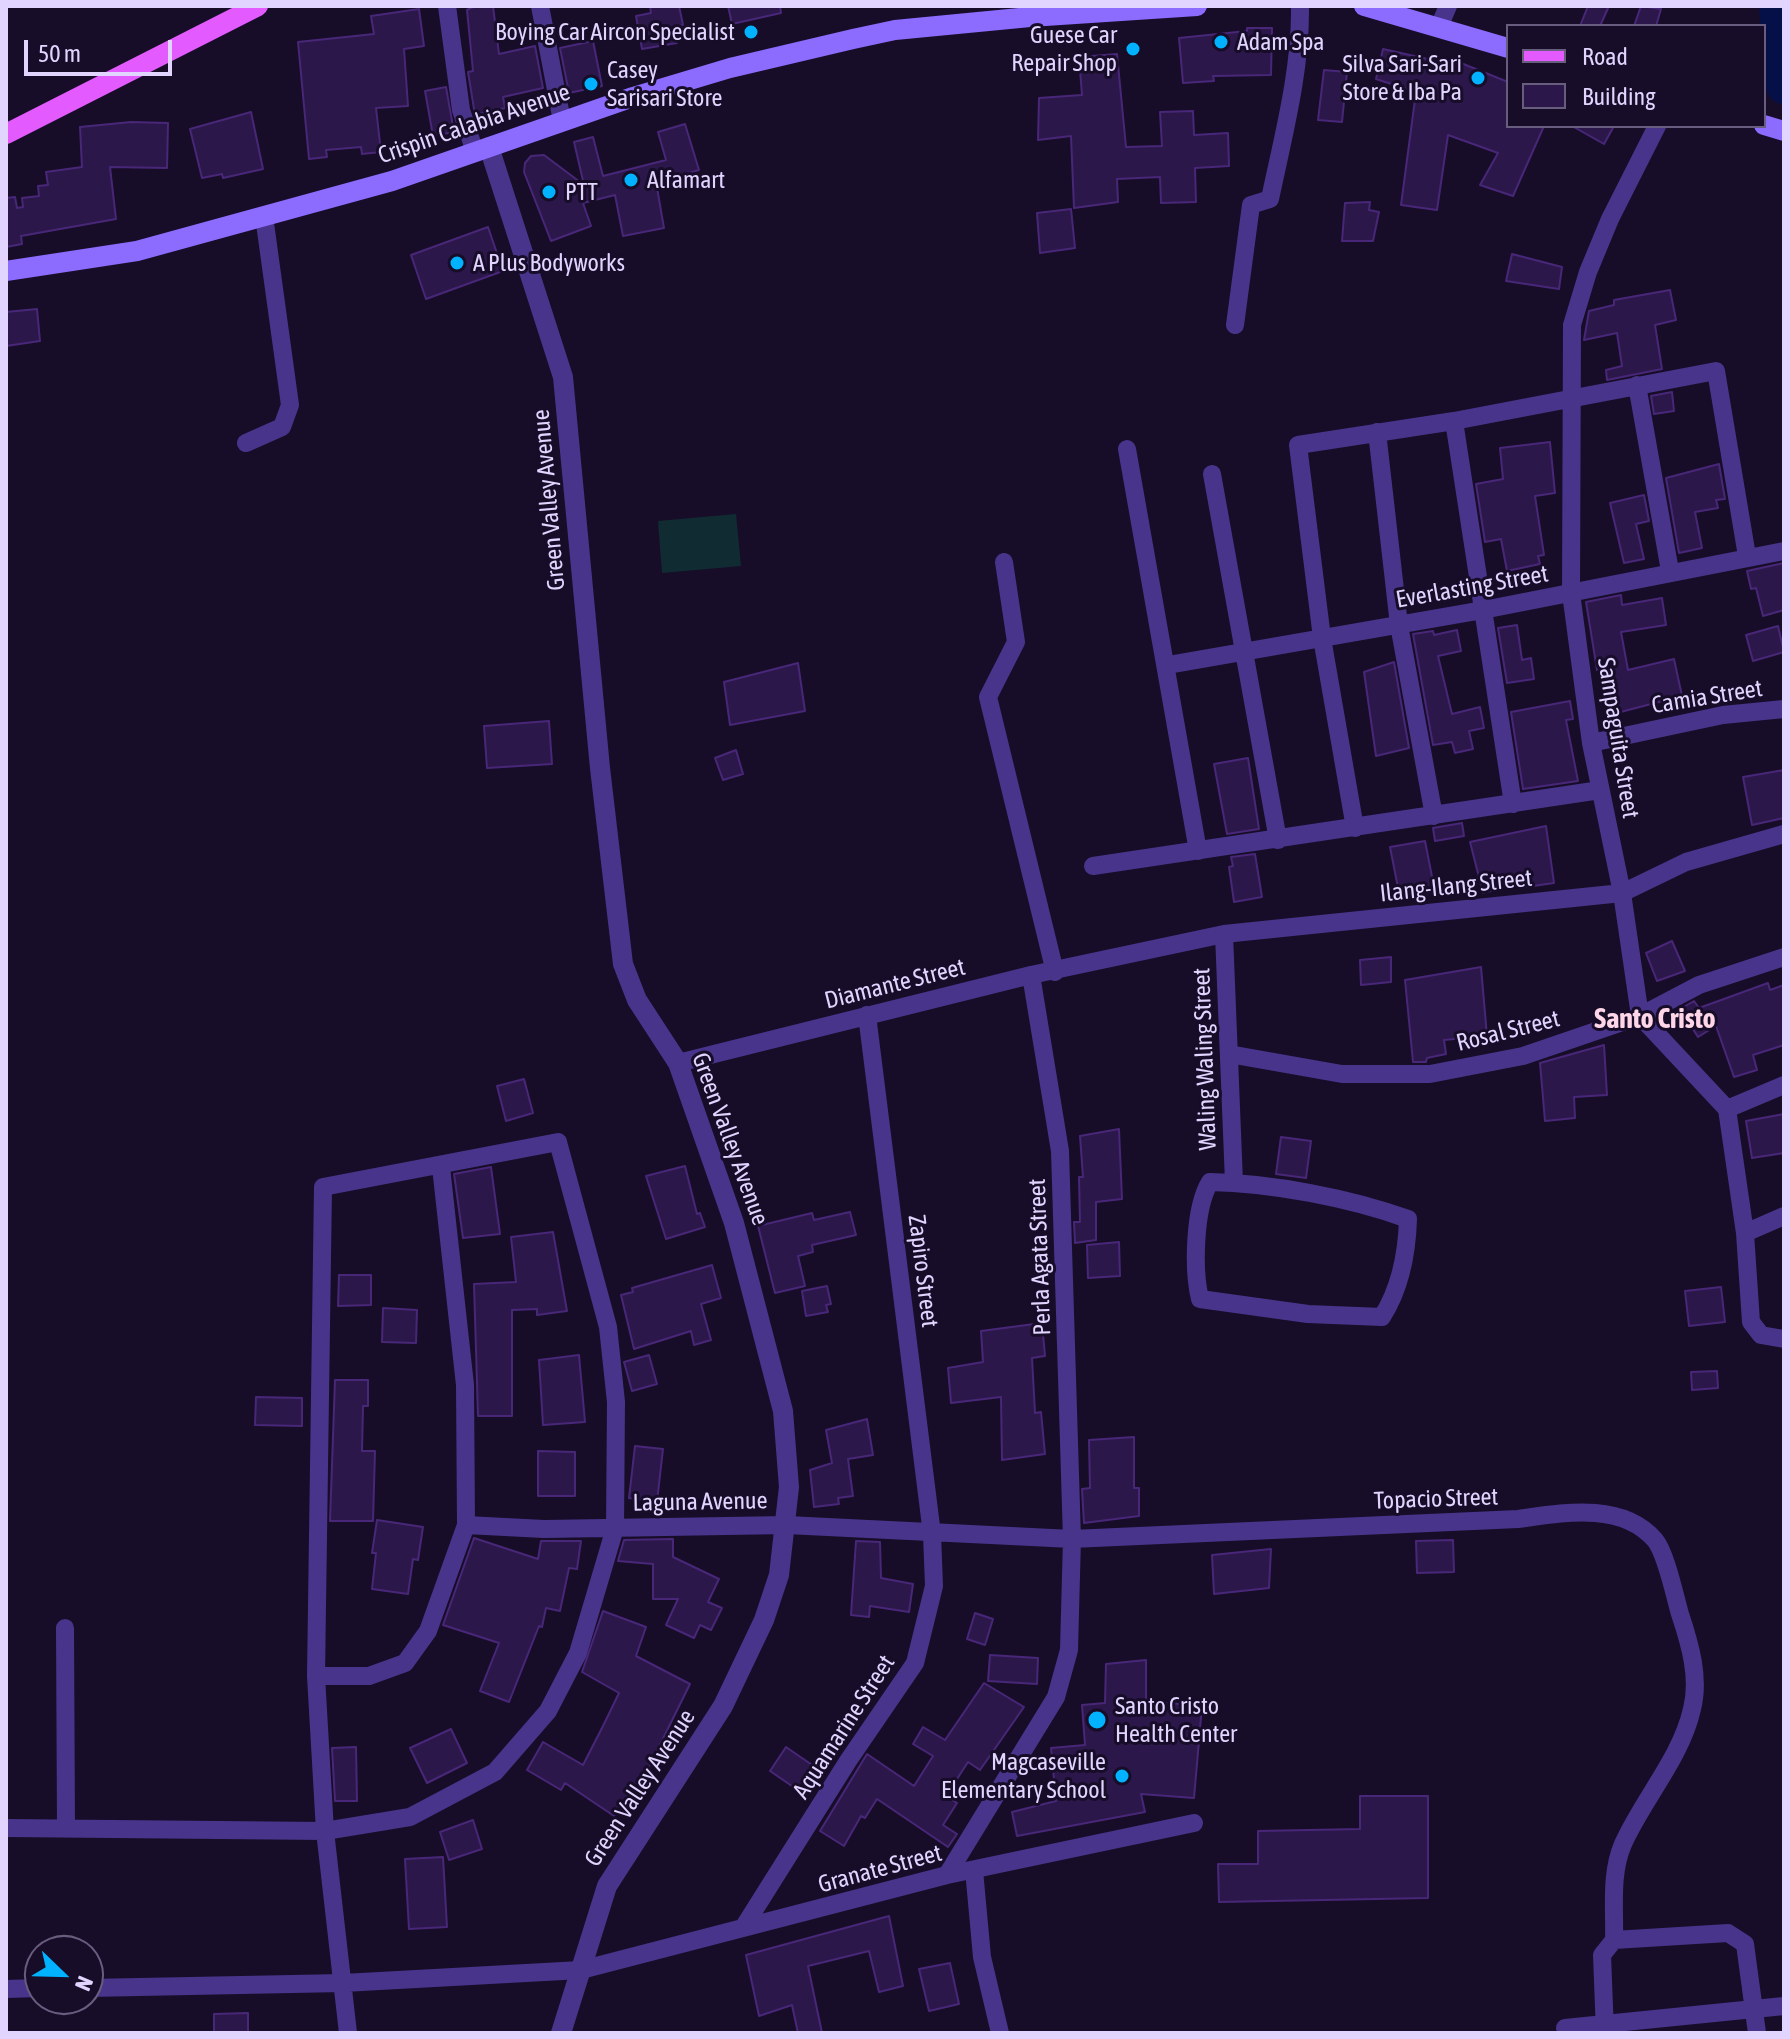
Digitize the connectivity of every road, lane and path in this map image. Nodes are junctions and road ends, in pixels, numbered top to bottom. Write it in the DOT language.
graph roads {
  1 [pos="258,6"];
  2 [pos="447,6"];
  3 [pos="540,6"];
  4 [pos="1197,6"];
  5 [pos="1300,6"];
  6 [pos="1368,6"];
  7 [pos="1448,6"];
  8 [pos="1439,27"];
  9 [pos="1506,47"];
  10 [pos="562,121"];
  11 [pos="1656,128"];
  12 [pos="6,134"];
  13 [pos="482,149"];
  14 [pos="264,216"];
  15 [pos="6,271"];
  16 [pos="1235,325"];
  17 [pos="1637,385"];
  18 [pos="1570,397"];
  19 [pos="1454,421"];
  20 [pos="1377,432"];
  21 [pos="246,443"];
  22 [pos="1127,449"];
  23 [pos="1212,474"];
  24 [pos="1784,551"];
  25 [pos="1747,556"];
  26 [pos="1004,562"];
  27 [pos="1670,571"];
  28 [pos="1571,593"];
  29 [pos="1483,610"];
  30 [pos="1399,625"];
  31 [pos="1322,638"];
  32 [pos="1245,651"];
  33 [pos="1168,665"];
  34 [pos="1784,709"];
  35 [pos="1591,743"];
  36 [pos="1600,790"];
  37 [pos="1513,804"];
  38 [pos="1434,816"];
  39 [pos="1355,828"];
  40 [pos="1784,834"];
  41 [pos="1278,840"];
  42 [pos="1198,851"];
  43 [pos="1093,866"];
  44 [pos="1622,893"];
  45 [pos="1224,934"];
  46 [pos="1125,956"];
  47 [pos="1784,957"];
  48 [pos="1055,972"];
  49 [pos="1031,975"];
  50 [pos="867,1015"];
  51 [pos="1640,1016"];
  52 [pos="1229,1054"];
  53 [pos="678,1063"];
  54 [pos="1784,1085"];
  55 [pos="1727,1109"];
  56 [pos="441,1167"];
  57 [pos="1234,1182"];
  58 [pos="1784,1216"];
  59 [pos="1745,1233"];
  60 [pos="1784,1339"];
  61 [pos="466,1525"];
  62 [pos="787,1525"];
  63 [pos="615,1528"];
  64 [pos="932,1534"];
  65 [pos="1072,1539"];
  66 [pos="65,1628"];
  67 [pos="316,1676"];
  68 [pos="1194,1823"];
  69 [pos="66,1827"];
  70 [pos="6,1828"];
  71 [pos="325,1831"];
  72 [pos="974,1870"];
  73 [pos="947,1875"];
  74 [pos="743,1928"];
  75 [pos="1614,1940"];
  76 [pos="581,1970"];
  77 [pos="343,1983"];
  78 [pos="104,1988"];
  79 [pos="1784,2006"];
  80 [pos="1756,2008"];
  81 [pos="1676,2024"];
  82 [pos="562,2027"];
  83 [pos="1565,2028"];
  84 [pos="1605,2028"];
  85 [pos="348,2033"];
  86 [pos="1000,2033"];
  87 [pos="1757,2033"];
  1 -- 12 [label="main road"];
  2 -- 13 [label="street"];
  3 -- 10 [label="street"];
  4 -- 10 [label="main road, Crispin Calabia Avenue"];
  5 -- 16 [label="street"];
  6 -- 8 [label="main road"];
  7 -- 8 [label="street"];
  8 -- 9 [label="main road"];
  10 -- 13 [label="main road, Crispin Calabia Avenue"];
  11 -- 18 [label="street, Sampaguita Street"];
  13 -- 14 [label="main road, Crispin Calabia Avenue"];
  13 -- 53 [label="street, Green Valley Avenue"];
  14 -- 15 [label="main road, Crispin Calabia Avenue"];
  14 -- 21 [label="street"];
  17 -- 18 [label="street"];
  17 -- 25 [label="street"];
  17 -- 27 [label="street"];
  18 -- 19 [label="street"];
  18 -- 28 [label="street, Sampaguita Street"];
  19 -- 20 [label="street"];
  19 -- 29 [label="street"];
  20 -- 30 [label="street"];
  20 -- 31 [label="street"];
  22 -- 33 [label="street"];
  23 -- 32 [label="street"];
  24 -- 25 [label="street, Everlasting Street"];
  25 -- 27 [label="street, Everlasting Street"];
  26 -- 48 [label="street"];
  27 -- 28 [label="street, Everlasting Street"];
  28 -- 29 [label="street, Everlasting Street"];
  28 -- 35 [label="street, Sampaguita Street"];
  29 -- 30 [label="street, Everlasting Street"];
  29 -- 37 [label="street"];
  30 -- 31 [label="street, Everlasting Street"];
  30 -- 38 [label="street"];
  31 -- 32 [label="street, Everlasting Street"];
  31 -- 39 [label="street"];
  32 -- 33 [label="street, Everlasting Street"];
  32 -- 41 [label="street"];
  33 -- 42 [label="street"];
  34 -- 35 [label="street, Camia Street"];
  35 -- 36 [label="street, Sampaguita Street"];
  36 -- 37 [label="street"];
  36 -- 44 [label="street, Sampaguita Street"];
  37 -- 38 [label="street"];
  38 -- 39 [label="street"];
  39 -- 41 [label="street"];
  40 -- 44 [label="street, Ilang-Ilang Street"];
  41 -- 42 [label="street"];
  42 -- 43 [label="street"];
  44 -- 45 [label="street, Ilang-Ilang Street"];
  44 -- 51 [label="street, Sampaguita Street"];
  45 -- 46 [label="street, Ilang-Ilang Street"];
  45 -- 52 [label="street, Waling Waling Street"];
  46 -- 48 [label="street, Diamante Street"];
  47 -- 51 [label="street, Rosal Street"];
  48 -- 49 [label="street, Diamante Street"];
  49 -- 50 [label="street, Diamante Street"];
  49 -- 65 [label="street, Perla Agata Street"];
  50 -- 53 [label="street, Diamante Street"];
  50 -- 64 [label="street, Zapiro Street"];
  51 -- 52 [label="street, Rosal Street"];
  51 -- 55 [label="street"];
  52 -- 57 [label="street, Waling Waling Street"];
  53 -- 62 [label="street, Green Valley Avenue"];
  54 -- 55 [label="street"];
  55 -- 59 [label="street"];
  56 -- 61 [label="street"];
  56 -- 63 [label="street"];
  56 -- 67 [label="street"];
  57 -- 57 [label="street"];
  58 -- 59 [label="street"];
  59 -- 60 [label="street"];
  61 -- 63 [label="street, Laguna Avenue"];
  61 -- 67 [label="street"];
  62 -- 63 [label="street, Laguna Avenue"];
  62 -- 64 [label="street, Topacio Street"];
  62 -- 76 [label="street, Green Valley Avenue"];
  63 -- 71 [label="street"];
  64 -- 65 [label="street, Topacio Street"];
  64 -- 74 [label="street, Aquamarine Street"];
  65 -- 73 [label="street, Perla Agata Street"];
  65 -- 75 [label="street, Topacio Street"];
  66 -- 69 [label="street"];
  67 -- 71 [label="street"];
  68 -- 72 [label="street, Granate Street"];
  69 -- 70 [label="street"];
  69 -- 71 [label="street"];
  71 -- 77 [label="street"];
  72 -- 73 [label="street, Granate Street"];
  72 -- 86 [label="street"];
  73 -- 74 [label="street, Granate Street"];
  74 -- 76 [label="street, Granate Street"];
  75 -- 80 [label="street"];
  75 -- 84 [label="street, Topacio Street"];
  76 -- 77 [label="street, Granate Street"];
  76 -- 82 [label="street, Green Valley Avenue"];
  77 -- 78 [label="street, Granate Street"];
  77 -- 85 [label="street"];
  79 -- 80 [label="street"];
  80 -- 81 [label="street"];
  80 -- 87 [label="street"];
  81 -- 84 [label="street"];
  83 -- 84 [label="street"];
}
